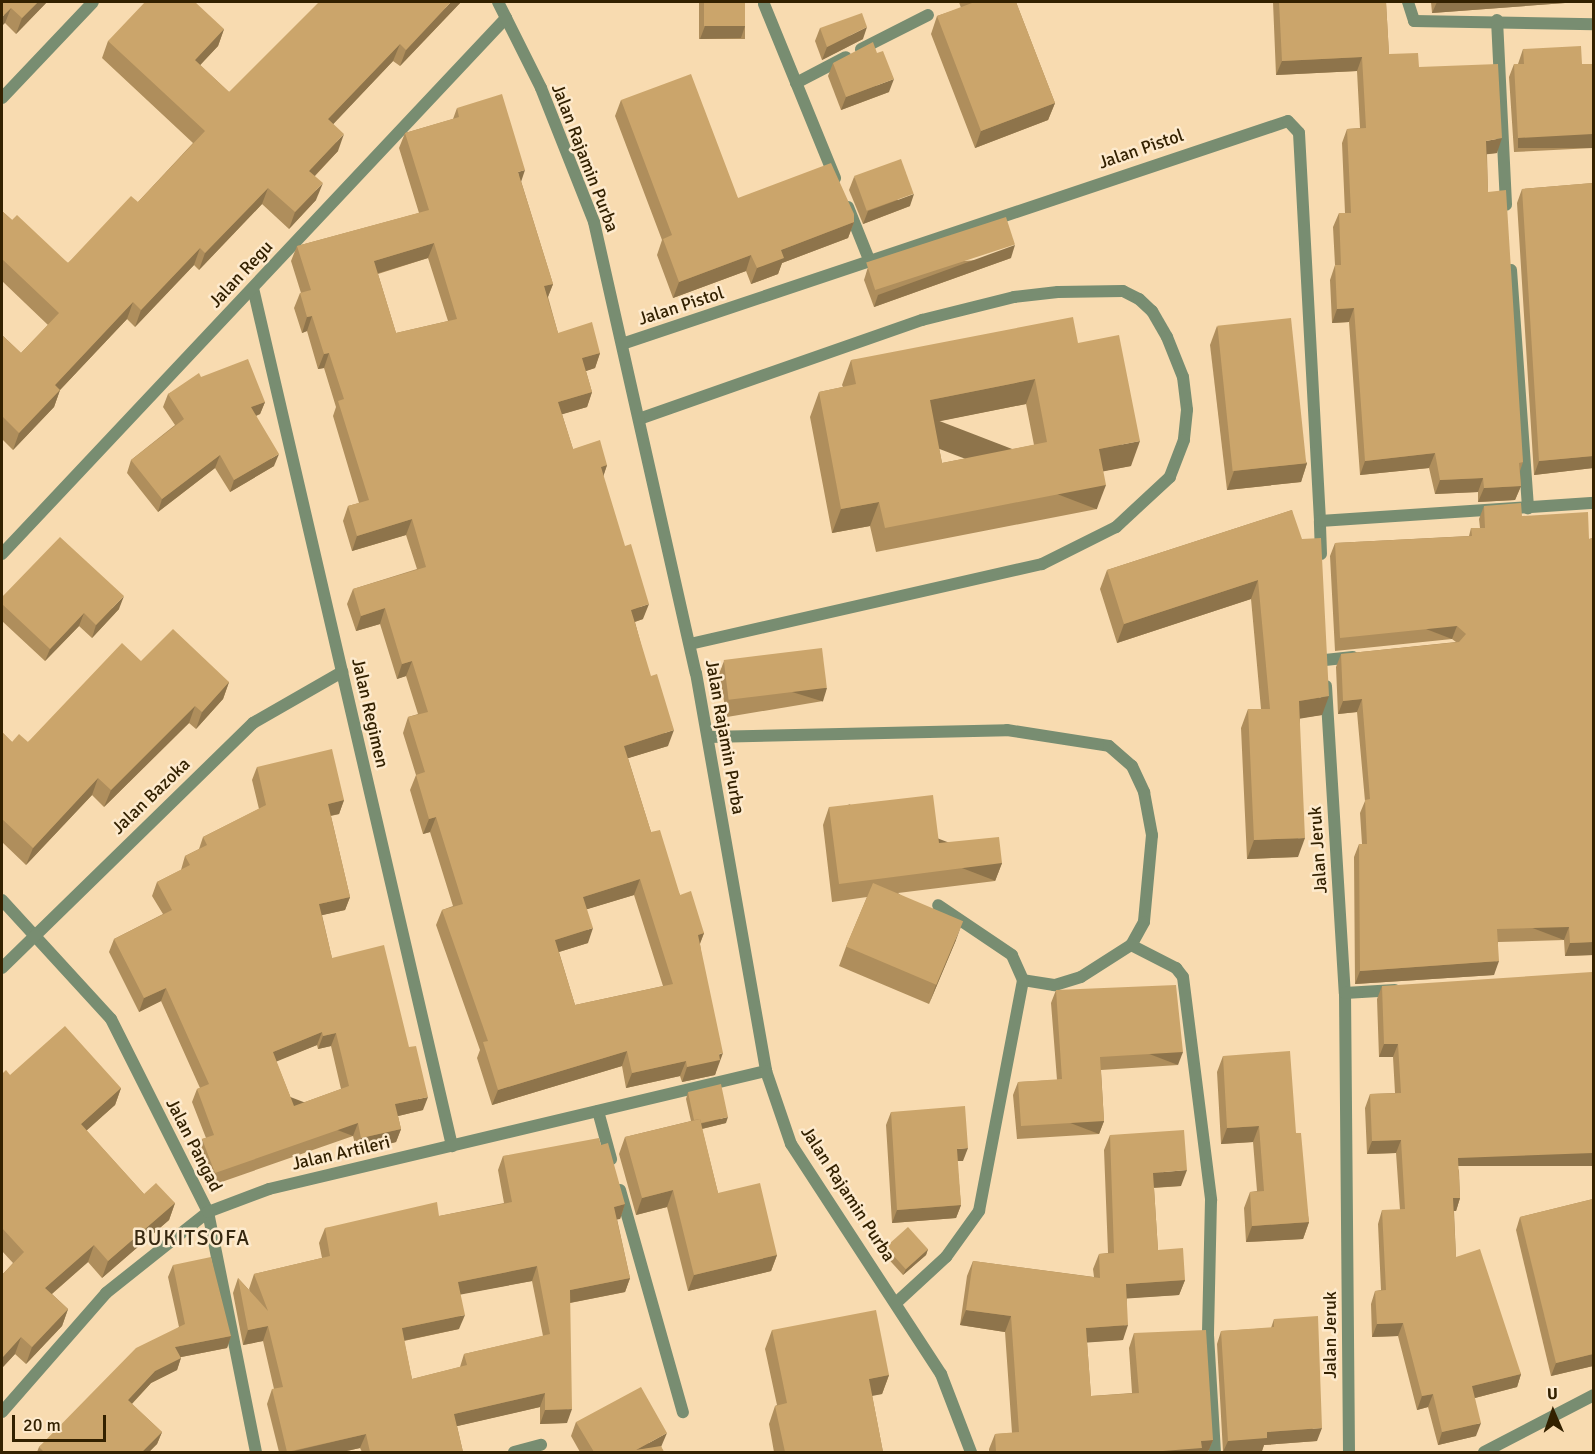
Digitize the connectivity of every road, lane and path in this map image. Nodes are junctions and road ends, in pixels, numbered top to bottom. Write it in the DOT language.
graph roads {
  1 [pos="93,2"];
  2 [pos="498,2"];
  3 [pos="1408,2"];
  4 [pos="764,4"];
  5 [pos="928,15"];
  6 [pos="506,18"];
  7 [pos="1497,20"];
  8 [pos="1593,24"];
  9 [pos="796,83"];
  10 [pos="2,98"];
  11 [pos="1507,222"];
  12 [pos="1510,256"];
  13 [pos="870,262"];
  14 [pos="253,288"];
  15 [pos="622,344"];
  16 [pos="639,419"];
  17 [pos="1593,503"];
  18 [pos="1528,508"];
  19 [pos="1320,521"];
  20 [pos="2,554"];
  21 [pos="1321,567"];
  22 [pos="690,644"];
  23 [pos="1371,655"];
  24 [pos="342,672"];
  25 [pos="708,737"];
  26 [pos="2,900"];
  27 [pos="938,905"];
  28 [pos="33,933"];
  29 [pos="1131,945"];
  30 [pos="2,968"];
  31 [pos="1023,980"];
  32 [pos="1404,989"];
  33 [pos="1345,993"];
  34 [pos="766,1071"];
  35 [pos="598,1111"];
  36 [pos="452,1146"];
  37 [pos="208,1212"];
  38 [pos="897,1302"];
  39 [pos="1593,1395"];
  40 [pos="2,1412"];
  41 [pos="682,1412"];
  42 [pos="541,1445"];
  43 [pos="256,1452"];
  44 [pos="514,1452"];
  45 [pos="972,1452"];
  46 [pos="1215,1452"];
  47 [pos="1349,1452"];
  48 [pos="1484,1452"];
  1 -- 10 [label="street"];
  2 -- 6 [label="street, Jalan Rajamin Purba"];
  3 -- 7 [label="street"];
  4 -- 9 [label="street"];
  5 -- 9 [label="street"];
  6 -- 14 [label="street, Jalan Regu"];
  6 -- 15 [label="street, Jalan Rajamin Purba"];
  7 -- 8 [label="street"];
  7 -- 11 [label="street"];
  9 -- 13 [label="street"];
  12 -- 18 [label="street"];
  13 -- 15 [label="street, Jalan Pistol"];
  13 -- 19 [label="street, Jalan Pistol"];
  14 -- 20 [label="street, Jalan Regu"];
  14 -- 24 [label="street, Jalan Regimen"];
  15 -- 16 [label="street, Jalan Rajamin Purba"];
  16 -- 22 [label="street, Jalan Rajamin Purba"];
  16 -- 22 [label="street"];
  17 -- 18 [label="street"];
  18 -- 19 [label="street"];
  19 -- 21 [label="street"];
  22 -- 25 [label="street, Jalan Rajamin Purba"];
  23 -- 33 [label="street, Jalan Jeruk"];
  24 -- 28 [label="street, Jalan Bazoka"];
  24 -- 36 [label="street, Jalan Regimen"];
  25 -- 29 [label="street"];
  25 -- 34 [label="street, Jalan Rajamin Purba"];
  26 -- 28 [label="street, Jalan Pangad"];
  27 -- 31 [label="street"];
  28 -- 30 [label="street, Jalan Bazoka"];
  28 -- 37 [label="street, Jalan Pangad"];
  29 -- 31 [label="street"];
  29 -- 46 [label="street"];
  31 -- 38 [label="street"];
  32 -- 33 [label="street"];
  33 -- 47 [label="street, Jalan Jeruk"];
  34 -- 35 [label="street, Jalan Artileri"];
  34 -- 38 [label="street, Jalan Rajamin Purba"];
  35 -- 36 [label="street, Jalan Artileri"];
  35 -- 41 [label="street"];
  36 -- 37 [label="street, Jalan Artileri"];
  37 -- 40 [label="street, Jalan Artileri"];
  37 -- 43 [label="street, Jalan Pangad"];
  38 -- 45 [label="street, Jalan Rajamin Purba"];
  39 -- 48 [label="street"];
  42 -- 44 [label="street"];
}
